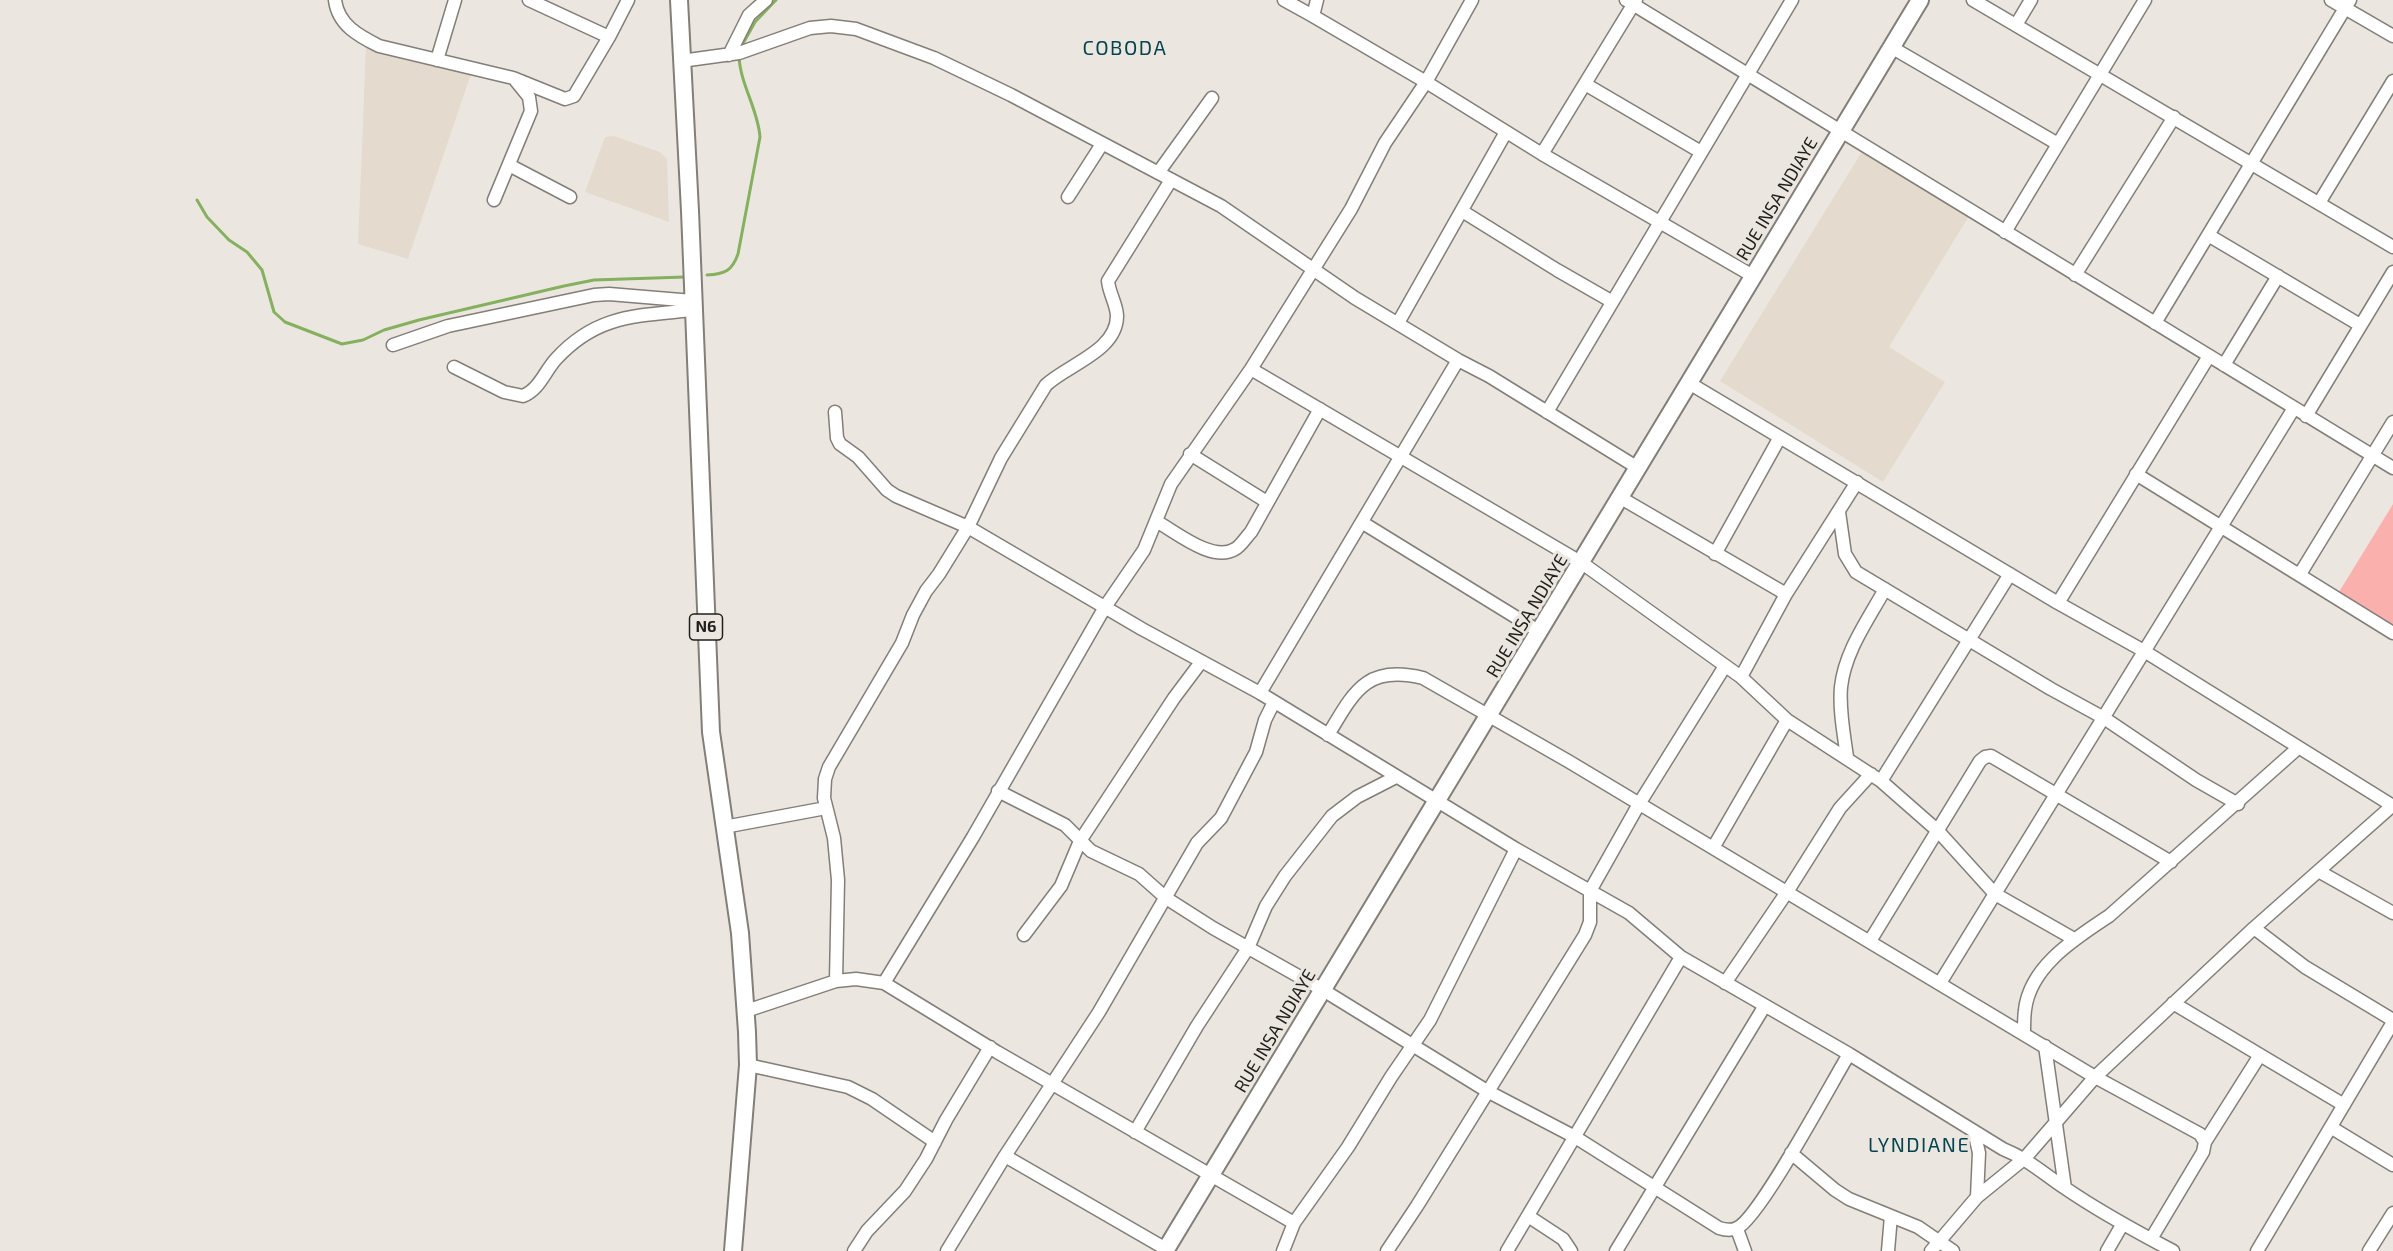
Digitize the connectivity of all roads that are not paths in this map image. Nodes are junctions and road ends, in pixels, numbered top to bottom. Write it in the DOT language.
graph roads {
  1 [pos="335,0"];
  2 [pos="456,0"];
  3 [pos="531,0"];
  4 [pos="628,0"];
  5 [pos="679,0"];
  6 [pos="766,0"];
  7 [pos="1284,0"];
  8 [pos="1317,0"];
  9 [pos="1472,0"];
  10 [pos="1920,0"];
  11 [pos="1973,0"];
  12 [pos="2031,0"];
  13 [pos="2145,0"];
  14 [pos="2331,0"];
  15 [pos="1631,1"];
  16 [pos="1788,1"];
  17 [pos="2348,4"];
  18 [pos="1312,16"];
  19 [pos="2016,25"];
  20 [pos="2393,36"];
  21 [pos="609,37"];
  22 [pos="1891,47"];
  23 [pos="729,55"];
  24 [pos="437,60"];
  25 [pos="681,61"];
  26 [pos="1748,74"];
  27 [pos="2102,74"];
  28 [pos="513,78"];
  29 [pos="2393,81"];
  30 [pos="1426,82"];
  31 [pos="1585,84"];
  32 [pos="1212,98"];
  33 [pos="2174,117"];
  34 [pos="1840,131"];
  35 [pos="1506,132"];
  36 [pos="1102,144"];
  37 [pos="2058,144"];
  38 [pos="1701,152"];
  39 [pos="1542,154"];
  40 [pos="2251,163"];
  41 [pos="509,165"];
  42 [pos="1158,173"];
  43 [pos="1171,180"];
  44 [pos="570,197"];
  45 [pos="1068,197"];
  46 [pos="494,200"];
  47 [pos="2319,203"];
  48 [pos="1462,211"];
  49 [pos="1659,221"];
  50 [pos="2006,232"];
  51 [pos="2208,235"];
  52 [pos="2393,247"];
  53 [pos="1312,270"];
  54 [pos="2393,272"];
  55 [pos="2075,274"];
  56 [pos="1753,276"];
  57 [pos="2278,276"];
  58 [pos="1611,301"];
  59 [pos="693,305"];
  60 [pos="1398,323"];
  61 [pos="2155,323"];
  62 [pos="2360,325"];
  63 [pos="393,345"];
  64 [pos="2209,356"];
  65 [pos="1458,360"];
  66 [pos="2224,365"];
  67 [pos="454,367"];
  68 [pos="1251,369"];
  69 [pos="1689,383"];
  70 [pos="2294,408"];
  71 [pos="1320,409"];
  72 [pos="835,412"];
  73 [pos="1546,412"];
  74 [pos="2306,416"];
  75 [pos="2393,422"];
  76 [pos="1780,437"];
  77 [pos="1190,454"];
  78 [pos="1401,455"];
  79 [pos="2372,456"];
  80 [pos="1638,468"];
  81 [pos="2393,468"];
  82 [pos="2136,474"];
  83 [pos="1857,482"];
  84 [pos="1621,498"];
  85 [pos="1267,502"];
  86 [pos="1839,512"];
  87 [pos="1156,521"];
  88 [pos="1363,523"];
  89 [pos="2221,526"];
  90 [pos="968,527"];
  91 [pos="1715,554"];
  92 [pos="1582,563"];
  93 [pos="2010,574"];
  94 [pos="2300,574"];
  95 [pos="1885,589"];
  96 [pos="1786,594"];
  97 [pos="2058,603"];
  98 [pos="1105,607"];
  99 [pos="1540,632"];
  100 [pos="2393,633"];
  101 [pos="1970,639"];
  102 [pos="2144,651"];
  103 [pos="1201,662"];
  104 [pos="1725,666"];
  105 [pos="1741,677"];
  106 [pos="1260,693"];
  107 [pos="1274,702"];
  108 [pos="1490,714"];
  109 [pos="2104,718"];
  110 [pos="1787,720"];
  111 [pos="1328,735"];
  112 [pos="2298,748"];
  113 [pos="1847,757"];
  114 [pos="1396,777"];
  115 [pos="1876,777"];
  116 [pos="998,791"];
  117 [pos="2057,793"];
  118 [pos="1437,801"];
  119 [pos="1639,804"];
  120 [pos="2238,804"];
  121 [pos="2393,806"];
  122 [pos="826,808"];
  123 [pos="724,826"];
  124 [pos="1938,831"];
  125 [pos="1080,841"];
  126 [pos="1713,848"];
  127 [pos="1516,849"];
  128 [pos="2171,862"];
  129 [pos="2320,872"];
  130 [pos="1590,891"];
  131 [pos="1787,892"];
  132 [pos="1995,894"];
  133 [pos="1166,898"];
  134 [pos="2393,913"];
  135 [pos="2254,928"];
  136 [pos="1024,935"];
  137 [pos="2074,939"];
  138 [pos="1870,941"];
  139 [pos="1248,948"];
  140 [pos="1681,957"];
  141 [pos="836,981"];
  142 [pos="884,983"];
  143 [pos="1725,983"];
  144 [pos="1941,983"];
  145 [pos="1323,990"];
  146 [pos="2173,1003"];
  147 [pos="1764,1007"];
  148 [pos="746,1011"];
  149 [pos="2393,1021"];
  150 [pos="2024,1033"];
  151 [pos="1414,1045"];
  152 [pos="2045,1046"];
  153 [pos="990,1047"];
  154 [pos="1849,1054"];
  155 [pos="2260,1055"];
  156 [pos="748,1065"];
  157 [pos="2095,1077"];
  158 [pos="1051,1083"];
  159 [pos="1486,1091"];
  160 [pos="2344,1105"];
  161 [pos="2055,1122"];
  162 [pos="2332,1128"];
  163 [pos="1974,1131"];
  164 [pos="1135,1132"];
  165 [pos="1575,1137"];
  166 [pos="935,1142"];
  167 [pos="2205,1142"];
  168 [pos="1791,1153"];
  169 [pos="1005,1156"];
  170 [pos="2025,1158"];
  171 [pos="2393,1165"];
  172 [pos="1210,1175"];
  173 [pos="1656,1186"];
  174 [pos="2065,1188"];
  175 [pos="1977,1197"];
  176 [pos="2393,1213"];
  177 [pos="1528,1216"];
  178 [pos="1891,1216"];
  179 [pos="1294,1223"];
  180 [pos="2122,1225"];
  181 [pos="1737,1228"];
  182 [pos="2151,1239"];
  183 [pos="1936,1247"];
  184 [pos="1165,1250"];
  185 [pos="734,1251"];
  186 [pos="854,1251"];
  187 [pos="947,1251"];
  188 [pos="1282,1251"];
  189 [pos="1387,1251"];
  190 [pos="1507,1251"];
  191 [pos="1571,1251"];
  192 [pos="1616,1251"];
  193 [pos="1745,1251"];
  194 [pos="1888,1251"];
  195 [pos="1953,1251"];
  196 [pos="2107,1251"];
  197 [pos="2172,1251"];
  198 [pos="2257,1251"];
  199 [pos="2369,1251"];
  1 -- 24 [label="street"];
  2 -- 24 [label="street"];
  3 -- 21 [label="street"];
  4 -- 21 [label="street"];
  5 -- 25 [label="main road, N6"];
  6 -- 23 [label="street"];
  7 -- 18 [label="street"];
  8 -- 18 [label="street"];
  9 -- 30 [label="street"];
  10 -- 22 [label="main road, RUE INSA NDIAYE"];
  11 -- 19 [label="street"];
  12 -- 19 [label="street"];
  13 -- 27 [label="street"];
  14 -- 17 [label="street"];
  15 -- 26 [label="street"];
  15 -- 31 [label="street"];
  16 -- 26 [label="street"];
  17 -- 20 [label="street"];
  17 -- 40 [label="street"];
  18 -- 30 [label="street"];
  19 -- 27 [label="street"];
  21 -- 28 [label="street"];
  22 -- 34 [label="main road, RUE INSA NDIAYE"];
  22 -- 37 [label="street"];
  23 -- 25 [label="street"];
  23 -- 36 [label="street"];
  24 -- 28 [label="street"];
  25 -- 59 [label="main road, N6"];
  26 -- 34 [label="street"];
  26 -- 38 [label="street"];
  27 -- 33 [label="street"];
  27 -- 37 [label="street"];
  28 -- 41 [label="street"];
  29 -- 47 [label="street"];
  30 -- 35 [label="street"];
  30 -- 53 [label="street"];
  31 -- 38 [label="street"];
  31 -- 39 [label="street"];
  32 -- 42 [label="street"];
  33 -- 40 [label="street"];
  33 -- 55 [label="street"];
  34 -- 50 [label="street"];
  34 -- 56 [label="main road, RUE INSA NDIAYE"];
  35 -- 39 [label="street"];
  35 -- 48 [label="street"];
  36 -- 42 [label="street"];
  36 -- 45 [label="street"];
  37 -- 50 [label="street"];
  38 -- 49 [label="street"];
  39 -- 49 [label="street"];
  40 -- 47 [label="street"];
  40 -- 51 [label="street"];
  41 -- 44 [label="street"];
  41 -- 46 [label="street"];
  42 -- 43 [label="street"];
  43 -- 53 [label="street"];
  43 -- 90 [label="street"];
  47 -- 52 [label="street"];
  48 -- 58 [label="street"];
  48 -- 60 [label="street"];
  49 -- 56 [label="street"];
  49 -- 58 [label="street"];
  50 -- 55 [label="street"];
  51 -- 57 [label="street"];
  51 -- 61 [label="street"];
  53 -- 60 [label="street"];
  53 -- 68 [label="street"];
  54 -- 62 [label="street"];
  55 -- 61 [label="street"];
  56 -- 69 [label="main road, RUE INSA NDIAYE"];
  57 -- 62 [label="street"];
  57 -- 66 [label="street"];
  58 -- 73 [label="street"];
  59 -- 63 [label="street"];
  59 -- 67 [label="street"];
  59 -- 123 [label="main road, N6"];
  60 -- 65 [label="street"];
  61 -- 64 [label="street"];
  62 -- 74 [label="street"];
  64 -- 66 [label="street"];
  64 -- 82 [label="street"];
  65 -- 73 [label="street"];
  65 -- 78 [label="street"];
  66 -- 70 [label="street"];
  68 -- 71 [label="street"];
  68 -- 77 [label="street"];
  69 -- 76 [label="street"];
  69 -- 80 [label="main road, RUE INSA NDIAYE"];
  70 -- 74 [label="street"];
  70 -- 89 [label="street"];
  71 -- 78 [label="street"];
  71 -- 85 [label="street"];
  72 -- 90 [label="street"];
  73 -- 80 [label="street"];
  74 -- 79 [label="street"];
  75 -- 79 [label="street"];
  76 -- 83 [label="street"];
  76 -- 91 [label="street"];
  77 -- 85 [label="street"];
  77 -- 87 [label="street"];
  78 -- 88 [label="street"];
  78 -- 92 [label="street"];
  79 -- 81 [label="street"];
  79 -- 94 [label="street"];
  80 -- 84 [label="main road, RUE INSA NDIAYE"];
  82 -- 89 [label="street"];
  82 -- 97 [label="street"];
  83 -- 86 [label="street"];
  83 -- 93 [label="street"];
  84 -- 91 [label="street"];
  84 -- 92 [label="main road, RUE INSA NDIAYE"];
  85 -- 87 [label="street"];
  86 -- 95 [label="street"];
  86 -- 96 [label="street"];
  87 -- 98 [label="street"];
  88 -- 99 [label="street"];
  88 -- 106 [label="street"];
  89 -- 94 [label="street"];
  89 -- 102 [label="street"];
  90 -- 98 [label="street"];
  90 -- 122 [label="street"];
  91 -- 96 [label="street"];
  92 -- 99 [label="main road, RUE INSA NDIAYE"];
  92 -- 104 [label="street"];
  93 -- 97 [label="street"];
  93 -- 101 [label="street"];
  94 -- 100 [label="street"];
  95 -- 101 [label="street"];
  95 -- 113 [label="street"];
  96 -- 105 [label="street"];
  97 -- 102 [label="street"];
  98 -- 103 [label="street"];
  98 -- 116 [label="street"];
  99 -- 108 [label="main road, RUE INSA NDIAYE"];
  101 -- 109 [label="street"];
  101 -- 115 [label="street"];
  102 -- 109 [label="street"];
  102 -- 112 [label="street"];
  103 -- 106 [label="street"];
  103 -- 125 [label="street"];
  104 -- 105 [label="street"];
  104 -- 119 [label="street"];
  105 -- 110 [label="street"];
  106 -- 107 [label="street"];
  107 -- 111 [label="street"];
  107 -- 133 [label="street"];
  108 -- 111 [label="street"];
  108 -- 118 [label="main road, RUE INSA NDIAYE"];
  108 -- 119 [label="street"];
  109 -- 117 [label="street"];
  109 -- 120 [label="street"];
  110 -- 113 [label="street"];
  110 -- 126 [label="street"];
  111 -- 114 [label="street"];
  112 -- 120 [label="street"];
  112 -- 121 [label="street"];
  113 -- 115 [label="street"];
  114 -- 118 [label="street"];
  114 -- 139 [label="street"];
  115 -- 124 [label="street"];
  115 -- 131 [label="street"];
  116 -- 125 [label="street"];
  116 -- 142 [label="street"];
  117 -- 124 [label="street"];
  117 -- 128 [label="street"];
  117 -- 132 [label="street"];
  118 -- 127 [label="street"];
  118 -- 145 [label="main road, RUE INSA NDIAYE"];
  119 -- 126 [label="street"];
  119 -- 130 [label="street"];
  120 -- 128 [label="street"];
  121 -- 129 [label="street"];
  122 -- 123 [label="street"];
  122 -- 141 [label="street"];
  123 -- 148 [label="main road, N6"];
  124 -- 132 [label="street"];
  124 -- 138 [label="street"];
  125 -- 133 [label="street"];
  125 -- 136 [label="street"];
  126 -- 131 [label="street"];
  127 -- 130 [label="street"];
  127 -- 151 [label="street"];
  128 -- 137 [label="street"];
  129 -- 134 [label="street"];
  129 -- 135 [label="street"];
  130 -- 140 [label="street"];
  130 -- 159 [label="street"];
  131 -- 138 [label="street"];
  131 -- 143 [label="street"];
  132 -- 137 [label="street"];
  132 -- 144 [label="street"];
  133 -- 139 [label="street"];
  133 -- 158 [label="street"];
  135 -- 146 [label="street"];
  135 -- 149 [label="street"];
  137 -- 150 [label="street"];
  138 -- 144 [label="street"];
  139 -- 145 [label="street"];
  139 -- 164 [label="street"];
  140 -- 143 [label="street"];
  140 -- 165 [label="street"];
  141 -- 142 [label="street"];
  141 -- 148 [label="street"];
  142 -- 153 [label="street"];
  143 -- 147 [label="street"];
  144 -- 150 [label="street"];
  145 -- 151 [label="street"];
  145 -- 172 [label="main road, RUE INSA NDIAYE"];
  146 -- 155 [label="street"];
  146 -- 157 [label="street"];
  147 -- 154 [label="street"];
  147 -- 173 [label="street"];
  148 -- 156 [label="main road, N6"];
  149 -- 160 [label="street"];
  150 -- 152 [label="street"];
  151 -- 159 [label="street"];
  151 -- 179 [label="street"];
  152 -- 157 [label="street"];
  152 -- 161 [label="street"];
  153 -- 158 [label="street"];
  153 -- 166 [label="street"];
  154 -- 163 [label="street"];
  154 -- 168 [label="street"];
  155 -- 160 [label="street"];
  155 -- 167 [label="street"];
  156 -- 166 [label="street"];
  156 -- 185 [label="main road, N6"];
  157 -- 161 [label="street"];
  157 -- 167 [label="street"];
  158 -- 164 [label="street"];
  158 -- 169 [label="street"];
  159 -- 165 [label="street"];
  159 -- 189 [label="street"];
  160 -- 162 [label="street"];
  161 -- 170 [label="street"];
  161 -- 174 [label="street"];
  162 -- 171 [label="street"];
  162 -- 198 [label="street"];
  163 -- 170 [label="street"];
  163 -- 175 [label="street"];
  164 -- 172 [label="street"];
  165 -- 173 [label="street"];
  165 -- 177 [label="street"];
  166 -- 186 [label="street"];
  167 -- 182 [label="street"];
  168 -- 178 [label="street"];
  168 -- 181 [label="street"];
  169 -- 184 [label="street"];
  169 -- 187 [label="street"];
  170 -- 174 [label="street"];
  170 -- 175 [label="street"];
  172 -- 179 [label="street"];
  172 -- 184 [label="main road, RUE INSA NDIAYE"];
  173 -- 181 [label="street"];
  173 -- 192 [label="street"];
  174 -- 180 [label="street"];
  175 -- 183 [label="street"];
  176 -- 199 [label="street"];
  177 -- 190 [label="street"];
  177 -- 191 [label="street"];
  178 -- 183 [label="street"];
  178 -- 194 [label="street"];
  179 -- 188 [label="street"];
  180 -- 182 [label="street"];
  180 -- 196 [label="street"];
  181 -- 193 [label="street"];
  182 -- 197 [label="street"];
  183 -- 195 [label="street"];
}
